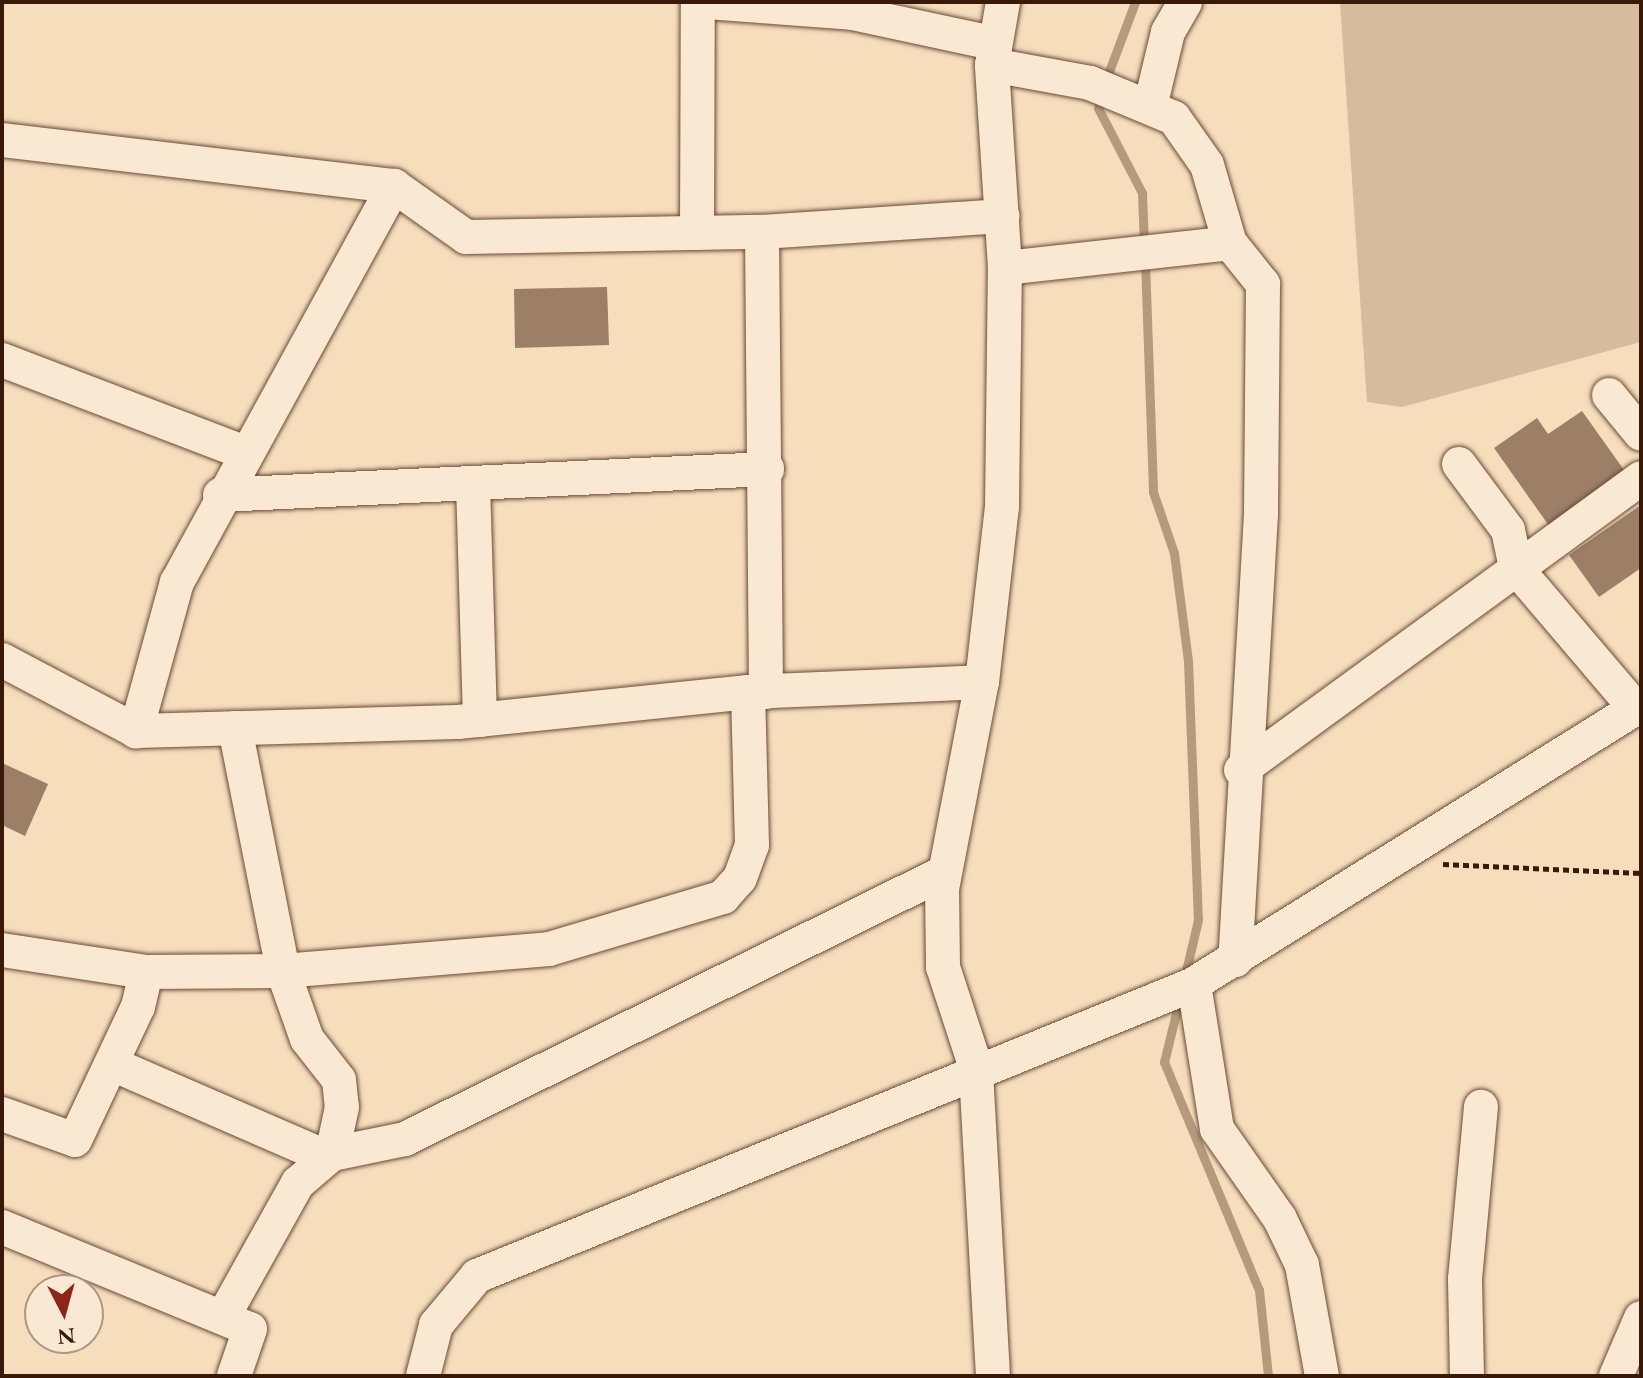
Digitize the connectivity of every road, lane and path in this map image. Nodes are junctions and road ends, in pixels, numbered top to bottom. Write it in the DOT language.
graph roads {
  1 [pos="698,2"];
  2 [pos="707,2"];
  3 [pos="1003,2"];
  4 [pos="1185,2"];
  5 [pos="992,54"];
  6 [pos="1150,107"];
  7 [pos="2,140"];
  8 [pos="394,186"];
  9 [pos="1002,216"];
  10 [pos="762,232"];
  11 [pos="697,233"];
  12 [pos="1230,243"];
  13 [pos="1005,268"];
  14 [pos="2,360"];
  15 [pos="1609,395"];
  16 [pos="1641,434"];
  17 [pos="243,452"];
  18 [pos="1459,464"];
  19 [pos="767,469"];
  20 [pos="1641,478"];
  21 [pos="473,483"];
  22 [pos="220,495"];
  23 [pos="1516,568"];
  24 [pos="2,660"];
  25 [pos="982,682"];
  26 [pos="757,692"];
  27 [pos="1638,707"];
  28 [pos="480,720"];
  29 [pos="235,728"];
  30 [pos="136,731"];
  31 [pos="1241,770"];
  32 [pos="1402,859"];
  33 [pos="945,872"];
  34 [pos="1641,873"];
  35 [pos="2,950"];
  36 [pos="1235,960"];
  37 [pos="283,971"];
  38 [pos="146,972"];
  39 [pos="1184,988"];
  40 [pos="112,1064"];
  41 [pos="976,1068"];
  42 [pos="1481,1107"];
  43 [pos="2,1114"];
  44 [pos="329,1155"];
  45 [pos="2,1227"];
  46 [pos="223,1317"];
  47 [pos="1641,1318"];
  48 [pos="234,1376"];
  49 [pos="423,1376"];
  50 [pos="993,1376"];
  51 [pos="1322,1376"];
  52 [pos="1467,1376"];
  53 [pos="1616,1376"];
  1 -- 11 [label="street"];
  2 -- 5 [label="street"];
  3 -- 5 [label="street"];
  4 -- 6 [label="street"];
  5 -- 6 [label="street"];
  5 -- 9 [label="street"];
  6 -- 12 [label="street"];
  7 -- 8 [label="street"];
  8 -- 11 [label="street"];
  8 -- 17 [label="street"];
  9 -- 10 [label="street"];
  9 -- 13 [label="street"];
  10 -- 11 [label="street"];
  10 -- 19 [label="street"];
  12 -- 13 [label="street"];
  12 -- 31 [label="street"];
  13 -- 25 [label="street"];
  14 -- 17 [label="street"];
  15 -- 16 [label="street"];
  17 -- 22 [label="street"];
  18 -- 23 [label="street"];
  19 -- 21 [label="street"];
  19 -- 26 [label="street"];
  20 -- 23 [label="street"];
  21 -- 22 [label="street"];
  21 -- 28 [label="street"];
  22 -- 30 [label="street"];
  23 -- 27 [label="street"];
  23 -- 31 [label="street"];
  24 -- 30 [label="street"];
  25 -- 26 [label="street"];
  25 -- 33 [label="street"];
  26 -- 28 [label="street"];
  26 -- 37 [label="street"];
  27 -- 32 [label="street"];
  28 -- 29 [label="street"];
  29 -- 30 [label="street"];
  29 -- 37 [label="street"];
  31 -- 36 [label="street"];
  32 -- 34 [label="path"];
  32 -- 36 [label="street"];
  33 -- 41 [label="street"];
  33 -- 44 [label="street"];
  35 -- 38 [label="street"];
  36 -- 39 [label="street"];
  37 -- 38 [label="street"];
  37 -- 44 [label="street"];
  38 -- 40 [label="street"];
  39 -- 41 [label="street"];
  39 -- 51 [label="street"];
  40 -- 43 [label="street"];
  40 -- 44 [label="street"];
  41 -- 49 [label="street"];
  41 -- 50 [label="street"];
  42 -- 52 [label="street"];
  44 -- 46 [label="street"];
  45 -- 46 [label="street"];
  46 -- 48 [label="street"];
  47 -- 53 [label="street"];
}
